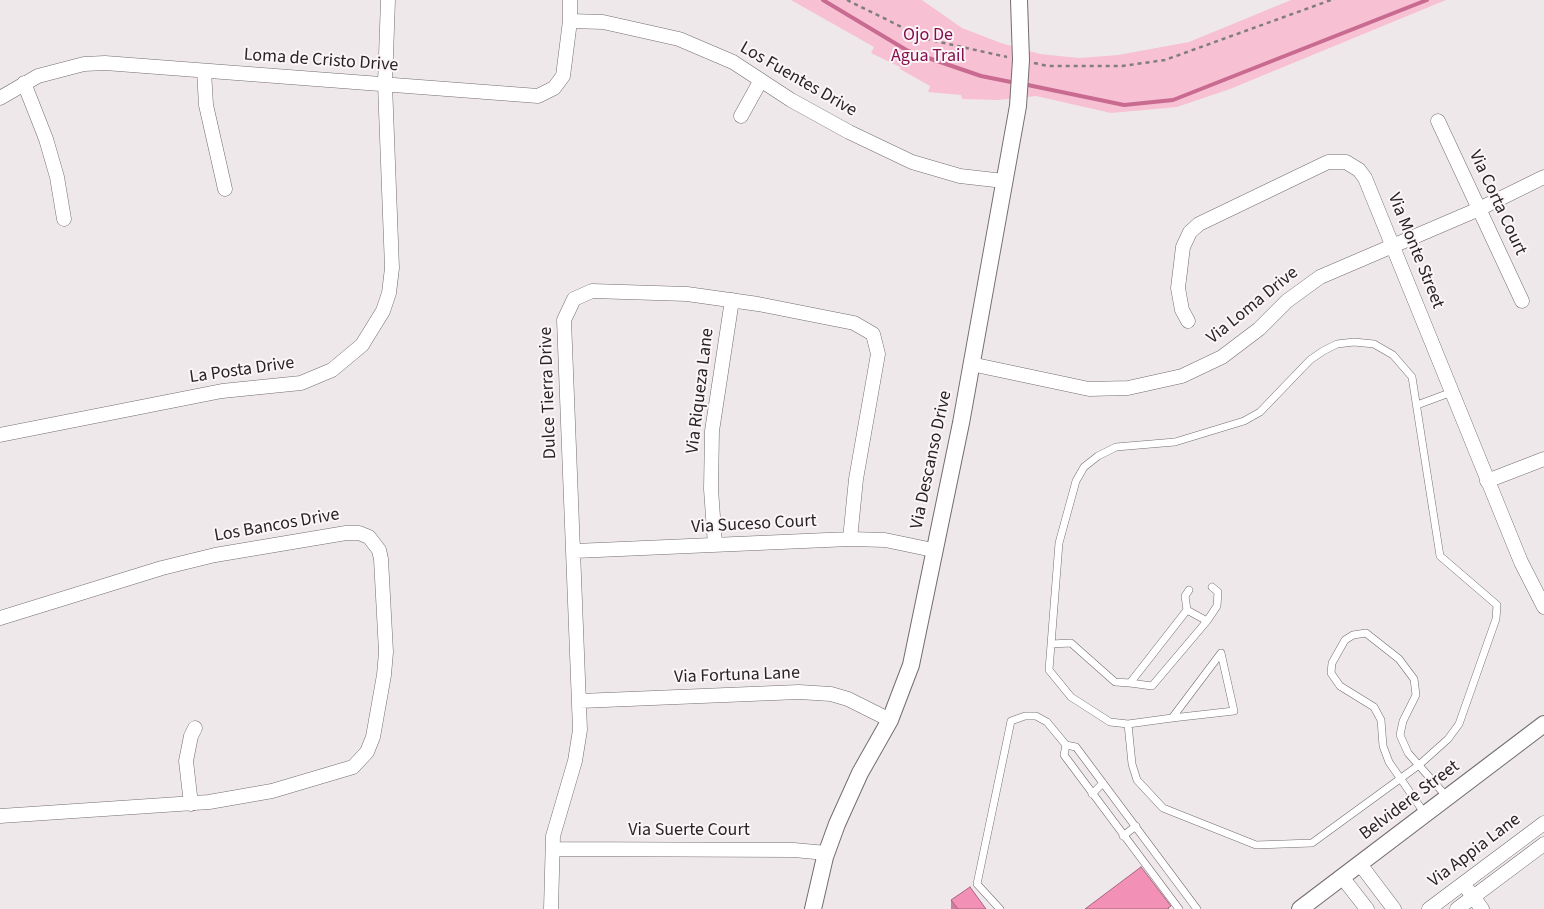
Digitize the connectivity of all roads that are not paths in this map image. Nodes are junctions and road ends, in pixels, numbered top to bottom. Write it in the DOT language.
graph roads {
  1 [pos="388,0"];
  2 [pos="570,0"];
  3 [pos="1019,0"];
  4 [pos="570,21"];
  5 [pos="204,71"];
  6 [pos="761,80"];
  7 [pos="24,83"];
  8 [pos="385,84"];
  9 [pos="0,98"];
  10 [pos="741,116"];
  11 [pos="1438,121"];
  12 [pos="1544,177"];
  13 [pos="1004,181"];
  14 [pos="226,189"];
  15 [pos="1479,209"];
  16 [pos="64,219"];
  17 [pos="1392,246"];
  18 [pos="732,300"];
  19 [pos="1522,301"];
  20 [pos="1188,321"];
  21 [pos="971,364"];
  22 [pos="1452,392"];
  23 [pos="1417,405"];
  24 [pos="0,435"];
  25 [pos="1544,459"];
  26 [pos="1487,481"];
  27 [pos="850,539"];
  28 [pos="715,545"];
  29 [pos="933,550"];
  30 [pos="575,551"];
  31 [pos="1212,587"];
  32 [pos="1189,590"];
  33 [pos="1544,606"];
  34 [pos="1187,610"];
  35 [pos="0,618"];
  36 [pos="1207,621"];
  37 [pos="1052,644"];
  38 [pos="1130,683"];
  39 [pos="580,701"];
  40 [pos="1172,718"];
  41 [pos="890,720"];
  42 [pos="1128,724"];
  43 [pos="1544,724"];
  44 [pos="195,728"];
  45 [pos="1066,745"];
  46 [pos="1419,766"];
  47 [pos="1400,778"];
  48 [pos="1103,784"];
  49 [pos="1092,794"];
  50 [pos="1448,797"];
  51 [pos="190,804"];
  52 [pos="1425,814"];
  53 [pos="0,816"];
  54 [pos="1544,823"];
  55 [pos="1136,826"];
  56 [pos="1123,836"];
  57 [pos="1544,844"];
  58 [pos="553,849"];
  59 [pos="826,853"];
  60 [pos="1145,864"];
  61 [pos="1360,864"];
  62 [pos="1137,870"];
  63 [pos="1342,877"];
  64 [pos="1463,884"];
  65 [pos="1473,897"];
  66 [pos="551,909"];
  67 [pos="813,909"];
  68 [pos="1000,909"];
  69 [pos="1179,909"];
  70 [pos="1197,909"];
  71 [pos="1300,909"];
  72 [pos="1367,909"];
  73 [pos="1394,909"];
  74 [pos="1429,909"];
  75 [pos="1457,909"];
  76 [pos="1482,909"];
  1 -- 8 [label="street, La Posta Drive"];
  2 -- 4 [label="street, Loma de Cristo Drive"];
  3 -- 13 [label="street, Via Descanso Drive"];
  4 -- 6 [label="street, Los Fuentes Drive"];
  4 -- 8 [label="street, Loma de Cristo Drive"];
  5 -- 7 [label="street, Loma de Cristo Drive"];
  5 -- 8 [label="street, Loma de Cristo Drive"];
  5 -- 14 [label="street"];
  6 -- 10 [label="street"];
  6 -- 13 [label="street, Los Fuentes Drive"];
  7 -- 9 [label="street, Loma de Cristo Drive"];
  7 -- 16 [label="street"];
  8 -- 24 [label="street, La Posta Drive"];
  11 -- 15 [label="street, Via Corta Court"];
  12 -- 15 [label="street, Via Loma Drive"];
  13 -- 21 [label="street, Via Descanso Drive"];
  15 -- 17 [label="street, Via Loma Drive"];
  15 -- 19 [label="street, Via Corta Court"];
  17 -- 20 [label="street, Via Monte Street"];
  17 -- 21 [label="street, Via Loma Drive"];
  17 -- 22 [label="street, Via Monte Street"];
  18 -- 27 [label="street, Dulce Tierra Drive"];
  18 -- 28 [label="street, Via Riqueza Lane"];
  18 -- 30 [label="street, Dulce Tierra Drive"];
  21 -- 29 [label="street, Via Descanso Drive"];
  22 -- 23 [label="lane"];
  22 -- 26 [label="street, Via Monte Street"];
  23 -- 37 [label="lane"];
  23 -- 46 [label="lane"];
  25 -- 26 [label="street"];
  26 -- 33 [label="street, Via Monte Street"];
  27 -- 28 [label="street, Via Suceso Court"];
  27 -- 29 [label="street, Via Suceso Court"];
  28 -- 30 [label="street, Via Suceso Court"];
  29 -- 41 [label="street, Via Descanso Drive"];
  30 -- 39 [label="street, Dulce Tierra Drive"];
  31 -- 36 [label="lane"];
  32 -- 34 [label="lane"];
  34 -- 36 [label="lane"];
  34 -- 38 [label="lane"];
  35 -- 51 [label="street, Los Bancos Drive"];
  36 -- 38 [label="lane"];
  37 -- 38 [label="lane"];
  37 -- 42 [label="lane"];
  39 -- 41 [label="street, Via Fortuna Lane"];
  39 -- 58 [label="street, Dulce Tierra Drive"];
  40 -- 40 [label="lane"];
  40 -- 42 [label="lane"];
  41 -- 59 [label="street, Via Descanso Drive"];
  42 -- 47 [label="lane"];
  43 -- 50 [label="street, Belvidere Street"];
  44 -- 51 [label="street"];
  45 -- 48 [label="lane"];
  45 -- 49 [label="lane"];
  45 -- 68 [label="lane"];
  46 -- 47 [label="lane"];
  46 -- 47 [label="lane"];
  46 -- 50 [label="lane"];
  47 -- 52 [label="lane"];
  48 -- 49 [label="lane"];
  48 -- 55 [label="lane"];
  49 -- 56 [label="lane"];
  50 -- 52 [label="street, Belvidere Street"];
  51 -- 53 [label="street, Los Bancos Drive"];
  52 -- 61 [label="street, Belvidere Street"];
  54 -- 64 [label="street, Via Appia Lane"];
  55 -- 56 [label="lane"];
  55 -- 70 [label="lane"];
  56 -- 60 [label="lane"];
  57 -- 65 [label="street, Via Appia Lane"];
  58 -- 59 [label="street, Via Suerte Court"];
  58 -- 66 [label="street, Dulce Tierra Drive"];
  59 -- 67 [label="street, Via Descanso Drive"];
  60 -- 62 [label="lane"];
  60 -- 69 [label="lane"];
  61 -- 63 [label="street, Belvidere Street"];
  61 -- 73 [label="street"];
  63 -- 71 [label="street, Belvidere Street"];
  63 -- 72 [label="street"];
  64 -- 65 [label="street"];
  64 -- 74 [label="street, Via Appia Lane"];
  65 -- 75 [label="street, Via Appia Lane"];
  65 -- 76 [label="street"];
}
